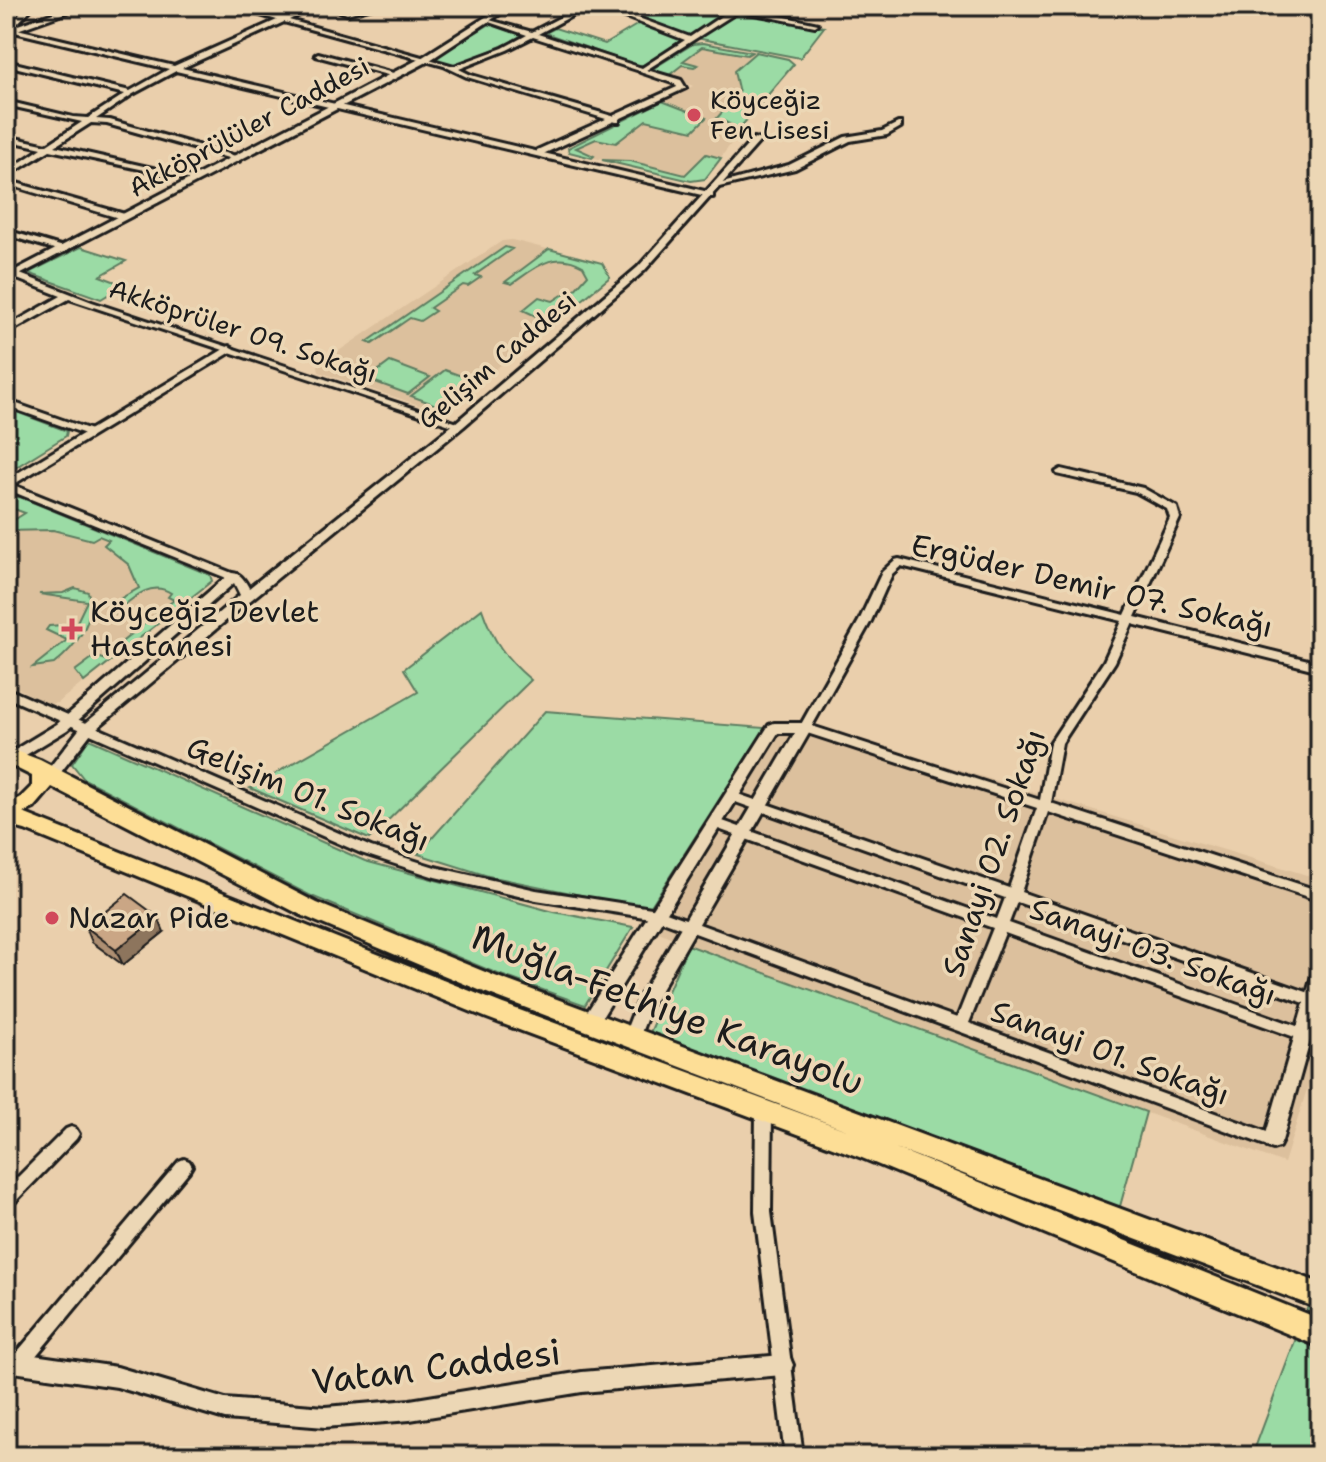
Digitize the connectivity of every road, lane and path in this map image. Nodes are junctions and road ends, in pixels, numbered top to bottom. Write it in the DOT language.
graph roads {
  1 [pos="31,6"];
  2 [pos="81,6"];
  3 [pos="233,6"];
  4 [pos="314,6"];
  5 [pos="328,6"];
  6 [pos="373,6"];
  7 [pos="508,6"];
  8 [pos="587,6"];
  9 [pos="600,6"];
  10 [pos="724,6"];
  11 [pos="737,9"];
  12 [pos="282,20"];
  13 [pos="488,20"];
  14 [pos="815,24"];
  15 [pos="7,31"];
  16 [pos="534,35"];
  17 [pos="690,39"];
  18 [pos="318,55"];
  19 [pos="424,60"];
  20 [pos="6,63"];
  21 [pos="455,68"];
  22 [pos="174,69"];
  23 [pos="643,70"];
  24 [pos="395,75"];
  25 [pos="131,93"];
  26 [pos="6,103"];
  27 [pos="337,105"];
  28 [pos="616,120"];
  29 [pos="88,121"];
  30 [pos="898,125"];
  31 [pos="6,138"];
  32 [pos="757,140"];
  33 [pos="47,147"];
  34 [pos="540,152"];
  35 [pos="236,159"];
  36 [pos="6,175"];
  37 [pos="197,179"];
  38 [pos="6,182"];
  39 [pos="719,185"];
  40 [pos="710,195"];
  41 [pos="125,217"];
  42 [pos="6,232"];
  43 [pos="64,250"];
  44 [pos="10,277"];
  45 [pos="68,296"];
  46 [pos="6,331"];
  47 [pos="229,349"];
  48 [pos="6,403"];
  49 [pos="459,425"];
  50 [pos="91,433"];
  51 [pos="1061,472"];
  52 [pos="6,485"];
  53 [pos="233,577"];
  54 [pos="247,596"];
  55 [pos="1130,619"];
  56 [pos="1320,667"];
  57 [pos="6,692"];
  58 [pos="68,722"];
  59 [pos="805,728"];
  60 [pos="86,730"];
  61 [pos="23,766"];
  62 [pos="731,796"];
  63 [pos="760,806"];
  64 [pos="1044,806"];
  65 [pos="8,812"];
  66 [pos="715,823"];
  67 [pos="744,833"];
  68 [pos="1013,895"];
  69 [pos="1320,896"];
  70 [pos="658,914"];
  71 [pos="1001,925"];
  72 [pos="690,926"];
  73 [pos="1320,976"];
  74 [pos="1313,1000"];
  75 [pos="590,1022"];
  76 [pos="961,1025"];
  77 [pos="1303,1034"];
  78 [pos="631,1038"];
  79 [pos="764,1111"];
  80 [pos="71,1134"];
  81 [pos="1273,1141"];
  82 [pos="184,1166"];
  83 [pos="6,1200"];
  84 [pos="1320,1296"];
  85 [pos="1320,1333"];
  86 [pos="10,1364"];
  87 [pos="783,1365"];
  88 [pos="794,1456"];
  1 -- 15 [label="street"];
  2 -- 15 [label="street"];
  3 -- 12 [label="street"];
  4 -- 12 [label="street"];
  5 -- 6 [label="street"];
  7 -- 13 [label="street, Akköprülüler Caddesi"];
  8 -- 16 [label="street"];
  9 -- 17 [label="street"];
  10 -- 11 [label="street"];
  11 -- 14 [label="street"];
  11 -- 17 [label="street"];
  12 -- 19 [label="street"];
  12 -- 22 [label="street"];
  13 -- 16 [label="street"];
  13 -- 19 [label="street, Akköprülüler Caddesi"];
  15 -- 22 [label="street"];
  16 -- 21 [label="street"];
  16 -- 23 [label="street"];
  17 -- 23 [label="street"];
  18 -- 24 [label="street"];
  19 -- 21 [label="street"];
  19 -- 24 [label="street, Akköprülüler Caddesi"];
  20 -- 25 [label="street"];
  21 -- 28 [label="street"];
  22 -- 25 [label="street"];
  22 -- 27 [label="street"];
  23 -- 28 [label="street"];
  24 -- 27 [label="street, Akköprülüler Caddesi"];
  25 -- 29 [label="street"];
  26 -- 29 [label="street"];
  27 -- 34 [label="street"];
  27 -- 35 [label="street, Akköprülüler Caddesi"];
  28 -- 34 [label="street"];
  29 -- 33 [label="street"];
  29 -- 35 [label="street"];
  30 -- 39 [label="street"];
  31 -- 33 [label="street"];
  32 -- 39 [label="street, Gelişim Caddesi"];
  33 -- 36 [label="street"];
  33 -- 37 [label="street"];
  34 -- 40 [label="street"];
  35 -- 37 [label="street, Akköprülüler Caddesi"];
  37 -- 41 [label="street, Akköprülüler Caddesi"];
  38 -- 41 [label="street"];
  39 -- 40 [label="street, Gelişim Caddesi"];
  40 -- 49 [label="street, Gelişim Caddesi"];
  41 -- 43 [label="street, Akköprülüler Caddesi"];
  42 -- 43 [label="street"];
  43 -- 44 [label="street, Akköprülüler Caddesi"];
  44 -- 45 [label="street, Akköprüler 09. Sokağı"];
  45 -- 46 [label="street"];
  45 -- 47 [label="street, Akköprüler 09. Sokağı"];
  47 -- 49 [label="street, Akköprüler 09. Sokağı"];
  47 -- 50 [label="street"];
  48 -- 50 [label="street"];
  49 -- 54 [label="street, Gelişim Caddesi"];
  50 -- 52 [label="street"];
  51 -- 55 [label="street, Sanayi 02. Sokağı"];
  52 -- 53 [label="street"];
  53 -- 54 [label="street"];
  53 -- 58 [label="street"];
  54 -- 60 [label="street, Gelişim Caddesi"];
  55 -- 56 [label="street, Ergüder Demir 07. Sokağı"];
  55 -- 59 [label="street, Ergüder Demir 07. Sokağı"];
  55 -- 64 [label="street, Sanayi 02. Sokağı"];
  57 -- 58 [label="street, Gelişim 01. Sokağı"];
  58 -- 60 [label="street, Gelişim 01. Sokağı"];
  58 -- 61 [label="street"];
  59 -- 62 [label="street"];
  59 -- 63 [label="street"];
  59 -- 64 [label="street"];
  60 -- 61 [label="street, Gelişim Caddesi"];
  60 -- 70 [label="street, Gelişim 01. Sokağı"];
  61 -- 65 [label="highway"];
  61 -- 75 [label="highway, Muğla-Fethiye Karayolu"];
  62 -- 63 [label="street"];
  62 -- 66 [label="street"];
  63 -- 67 [label="street"];
  63 -- 68 [label="street"];
  64 -- 68 [label="street, Sanayi 02. Sokağı"];
  64 -- 69 [label="street"];
  65 -- 79 [label="highway, Muğla-Fethiye Karayolu"];
  66 -- 67 [label="street, Sanayi 03. Sokağı"];
  66 -- 70 [label="street"];
  67 -- 71 [label="street, Sanayi 03. Sokağı"];
  67 -- 72 [label="street"];
  68 -- 71 [label="street, Sanayi 02. Sokağı"];
  68 -- 74 [label="street"];
  70 -- 72 [label="street, Sanayi 01. Sokağı"];
  70 -- 75 [label="street"];
  71 -- 76 [label="street, Sanayi 02. Sokağı"];
  71 -- 77 [label="street, Sanayi 03. Sokağı"];
  72 -- 76 [label="street, Sanayi 01. Sokağı"];
  72 -- 78 [label="street"];
  73 -- 74 [label="street"];
  74 -- 77 [label="street"];
  75 -- 78 [label="highway, Muğla-Fethiye Karayolu"];
  76 -- 81 [label="street, Sanayi 01. Sokağı"];
  77 -- 81 [label="street"];
  78 -- 84 [label="highway, Muğla-Fethiye Karayolu"];
  79 -- 85 [label="highway, Muğla-Fethiye Karayolu"];
  79 -- 87 [label="street"];
  80 -- 83 [label="street"];
  82 -- 86 [label="street"];
  86 -- 87 [label="street, Vatan Caddesi"];
  87 -- 88 [label="street"];
}
